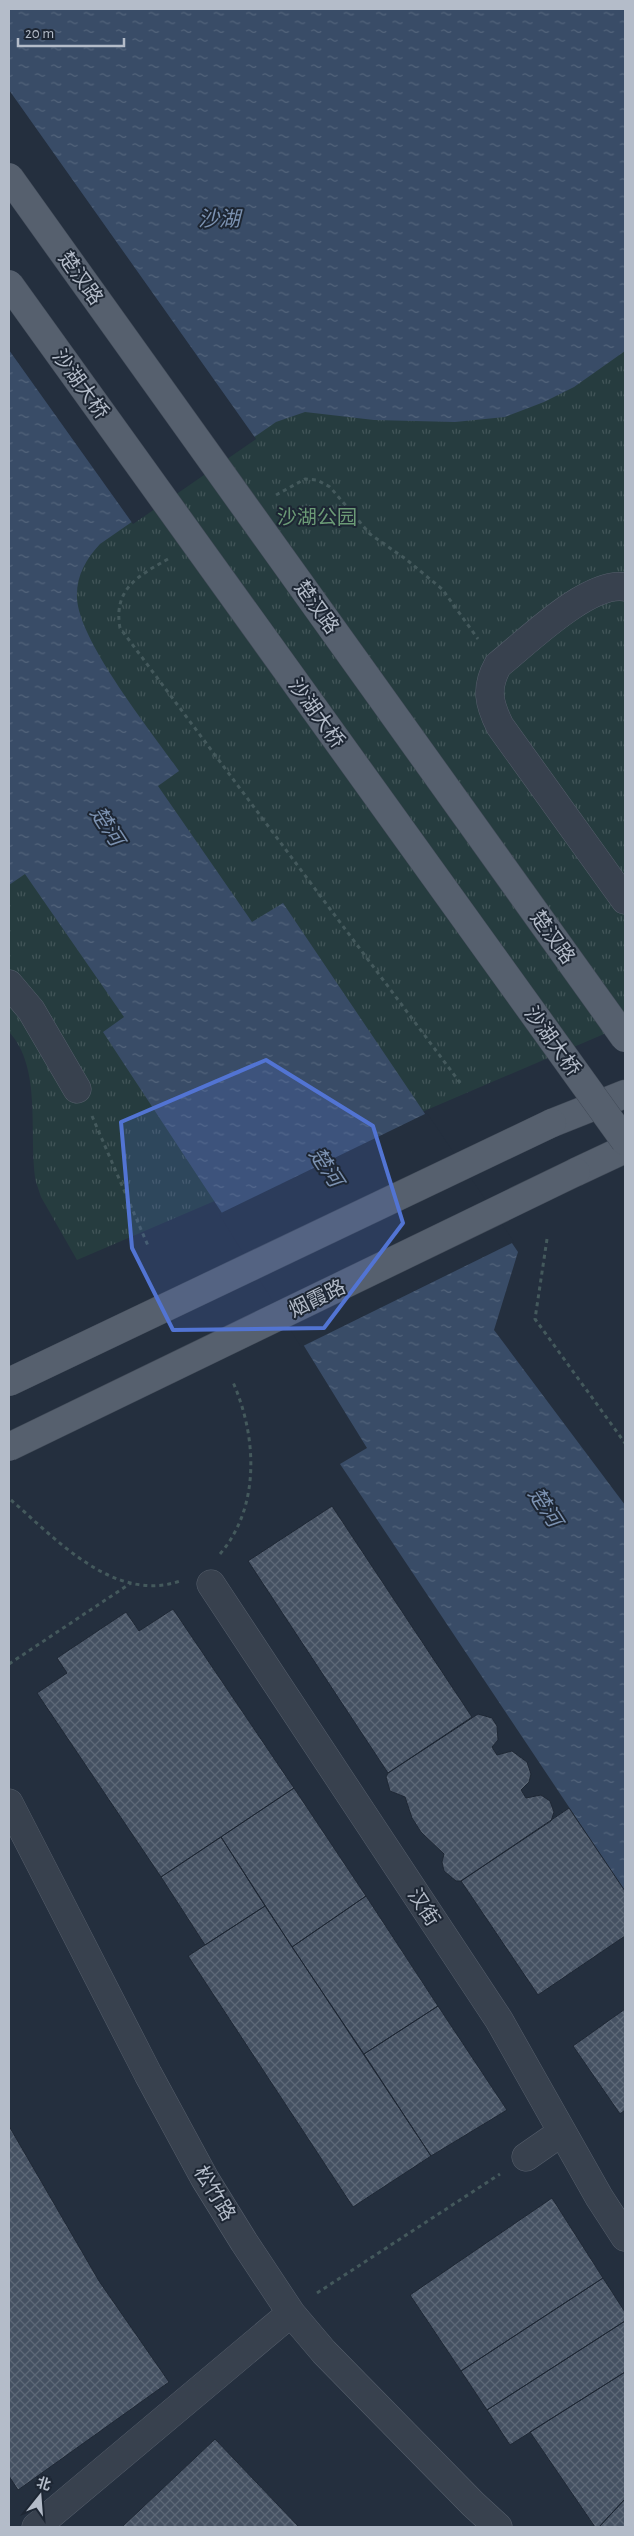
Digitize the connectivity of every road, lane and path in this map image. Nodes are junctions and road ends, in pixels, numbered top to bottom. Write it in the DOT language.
graph roads {
  1 [pos="9,177"];
  2 [pos="9,284"];
  3 [pos="625,587"];
  4 [pos="625,900"];
  5 [pos="9,984"];
  6 [pos="625,1038"];
  7 [pos="77,1089"];
  8 [pos="625,1094"];
  9 [pos="625,1141"];
  10 [pos="625,1149"];
  11 [pos="546,1239"];
  12 [pos="149,1248"];
  13 [pos="232,1380"];
  14 [pos="9,1382"];
  15 [pos="625,1443"];
  16 [pos="9,1447"];
  17 [pos="11,1500"];
  18 [pos="218,1557"];
  19 [pos="199,1581"];
  20 [pos="131,1583"];
  21 [pos="9,1664"];
  22 [pos="9,1804"];
  23 [pos="562,2132"];
  24 [pos="526,2157"];
  25 [pos="625,2237"];
  26 [pos="291,2313"];
  27 [pos="36,2527"];
  28 [pos="498,2527"];
  1 -- 6 [label="main road, 楚汉路, bridge"];
  2 -- 9 [label="main road, 沙湖大桥, bridge"];
  3 -- 4 [label="street"];
  5 -- 7 [label="street"];
  7 -- 12 [label="path"];
  8 -- 14 [label="main road, bridge"];
  10 -- 16 [label="main road, 烟霞路, bridge"];
  11 -- 15 [label="path"];
  13 -- 18 [label="path"];
  17 -- 20 [label="path"];
  19 -- 20 [label="path"];
  19 -- 23 [label="street, 汉街"];
  20 -- 21 [label="path"];
  22 -- 26 [label="street, 松竹路"];
  23 -- 24 [label="street"];
  23 -- 25 [label="street, 汉街"];
  24 -- 26 [label="path"];
  26 -- 27 [label="street"];
  26 -- 28 [label="street, 松竹路"];
}
